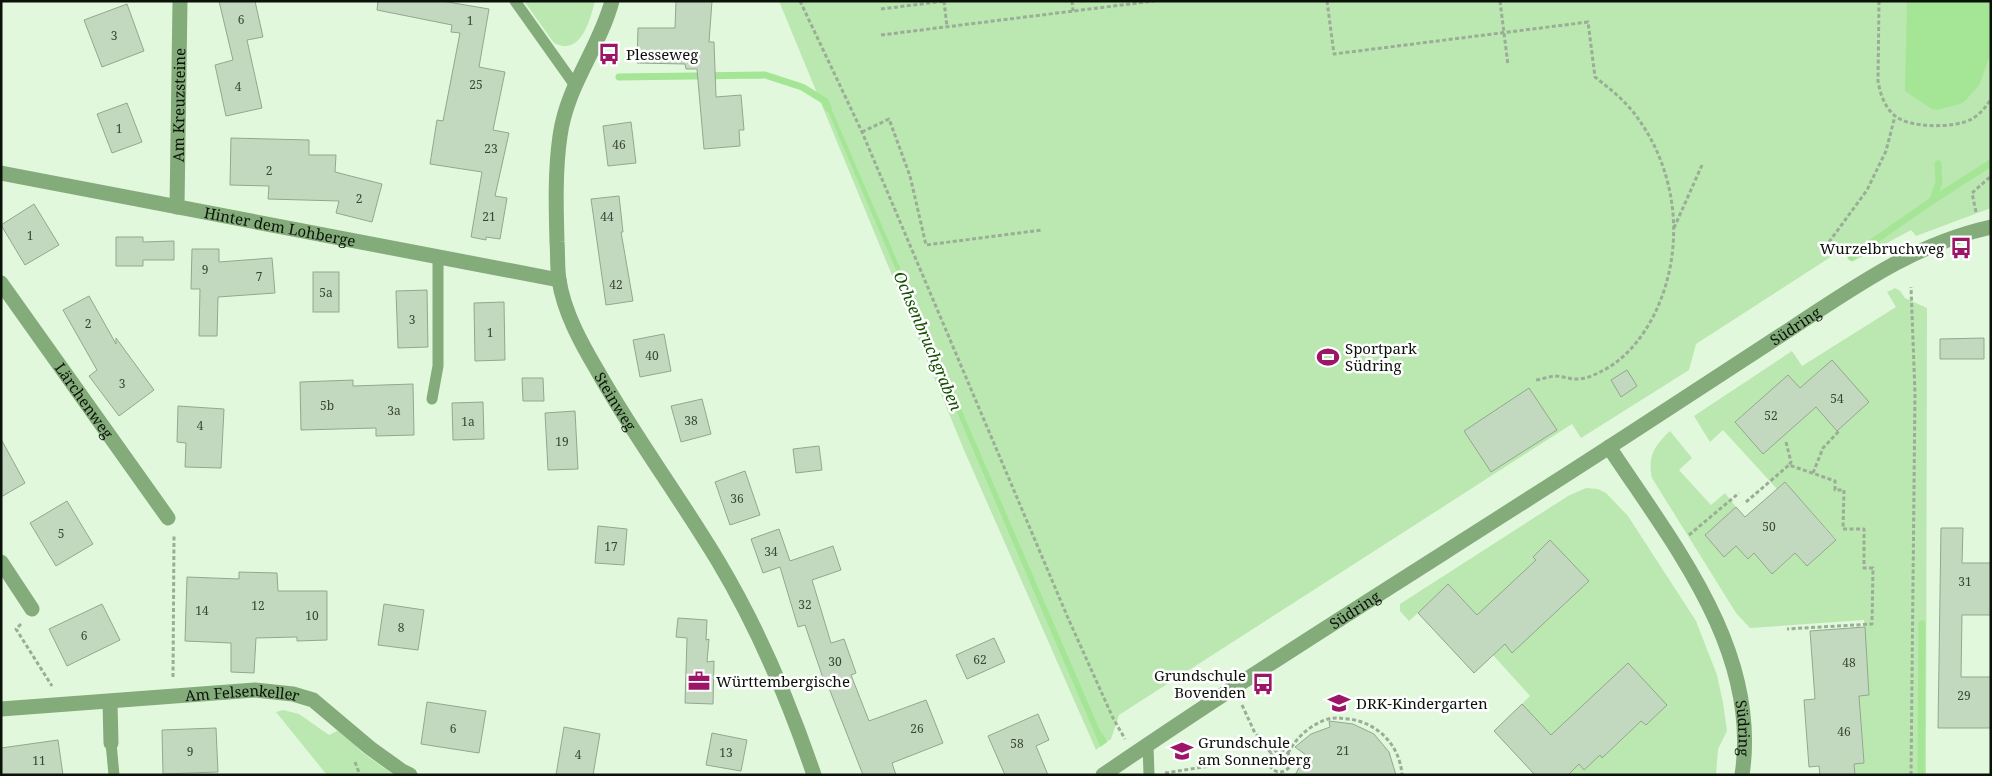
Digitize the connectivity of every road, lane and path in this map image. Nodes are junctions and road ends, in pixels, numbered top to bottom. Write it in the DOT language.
graph roads {
  1 [pos="180,1"];
  2 [pos="515,1"];
  3 [pos="612,1"];
  4 [pos="800,1"];
  5 [pos="944,1"];
  6 [pos="1072,1"];
  7 [pos="1154,1"];
  8 [pos="1327,1"];
  9 [pos="1500,1"];
  10 [pos="1879,1"];
  11 [pos="881,9"];
  12 [pos="1073,11"];
  13 [pos="947,27"];
  14 [pos="1504,33"];
  15 [pos="881,35"];
  16 [pos="1508,66"];
  17 [pos="574,84"];
  18 [pos="1991,99"];
  19 [pos="1895,116"];
  20 [pos="862,132"];
  21 [pos="1702,165"];
  22 [pos="1,173"];
  23 [pos="1991,176"];
  24 [pos="178,207"];
  25 [pos="1985,228"];
  26 [pos="1674,229"];
  27 [pos="1042,230"];
  28 [pos="1829,242"];
  29 [pos="438,257"];
  30 [pos="559,280"];
  31 [pos="1,283"];
  32 [pos="1911,287"];
  33 [pos="1536,380"];
  34 [pos="432,399"];
  35 [pos="1839,431"];
  36 [pos="1786,442"];
  37 [pos="1609,447"];
  38 [pos="1789,465"];
  39 [pos="1813,473"];
  40 [pos="1739,493"];
  41 [pos="1746,502"];
  42 [pos="168,518"];
  43 [pos="1676,547"];
  44 [pos="1,562"];
  45 [pos="32,609"];
  46 [pos="1787,630"];
  47 [pos="18,632"];
  48 [pos="1234,688"];
  49 [pos="173,697"];
  50 [pos="110,702"];
  51 [pos="65,705"];
  52 [pos="1,710"];
  53 [pos="111,743"];
  54 [pos="1148,745"];
  55 [pos="1288,753"];
  56 [pos="1271,754"];
  57 [pos="1128,758"];
  58 [pos="1268,760"];
  59 [pos="1274,771"];
  60 [pos="1153,774"];
  61 [pos="114,775"];
  62 [pos="410,775"];
  63 [pos="814,775"];
  64 [pos="1103,775"];
  65 [pos="1271,775"];
  66 [pos="1402,775"];
  67 [pos="1742,775"];
  68 [pos="1911,775"];
  1 -- 24 [label="street, Am Kreuzsteine"];
  2 -- 17 [label="lane"];
  3 -- 17 [label="street, Steinweg"];
  4 -- 20 [label="path"];
  5 -- 11 [label="path"];
  5 -- 13 [label="path"];
  6 -- 12 [label="path"];
  7 -- 12 [label="path"];
  8 -- 14 [label="path"];
  9 -- 14 [label="path"];
  10 -- 19 [label="path"];
  12 -- 13 [label="path"];
  13 -- 15 [label="path"];
  14 -- 16 [label="path"];
  14 -- 26 [label="path"];
  17 -- 30 [label="street, Steinweg"];
  18 -- 19 [label="path"];
  19 -- 28 [label="path"];
  20 -- 27 [label="path"];
  20 -- 57 [label="path"];
  21 -- 26 [label="path"];
  22 -- 24 [label="street, Hinter dem Lohberge"];
  23 -- 25 [label="path"];
  24 -- 29 [label="street, Hinter dem Lohberge"];
  25 -- 37 [label="street, Südring"];
  26 -- 33 [label="path"];
  29 -- 30 [label="street, Hinter dem Lohberge"];
  29 -- 34 [label="lane"];
  30 -- 63 [label="street, Steinweg"];
  31 -- 42 [label="street, Lärchenweg"];
  32 -- 68 [label="path"];
  35 -- 39 [label="path"];
  36 -- 38 [label="path"];
  37 -- 43 [label="street, Südring"];
  37 -- 48 [label="street, Südring"];
  38 -- 39 [label="path"];
  38 -- 41 [label="path"];
  39 -- 46 [label="path"];
  40 -- 43 [label="path"];
  42 -- 49 [label="path"];
  43 -- 67 [label="street, Südring"];
  44 -- 45 [label="street"];
  47 -- 51 [label="path"];
  48 -- 54 [label="street, Südring"];
  48 -- 56 [label="path"];
  49 -- 50 [label="street, Am Felsenkeller"];
  49 -- 62 [label="street, Am Felsenkeller"];
  50 -- 51 [label="street, Am Felsenkeller"];
  50 -- 53 [label="street"];
  51 -- 52 [label="street, Am Felsenkeller"];
  53 -- 61 [label="lane"];
  54 -- 57 [label="street, Südring"];
  54 -- 60 [label="lane"];
  55 -- 56 [label="path"];
  55 -- 59 [label="path"];
  55 -- 66 [label="path"];
  56 -- 58 [label="path"];
  57 -- 64 [label="street, Südring"];
  58 -- 59 [label="path"];
  58 -- 60 [label="path"];
  59 -- 65 [label="path"];
}
